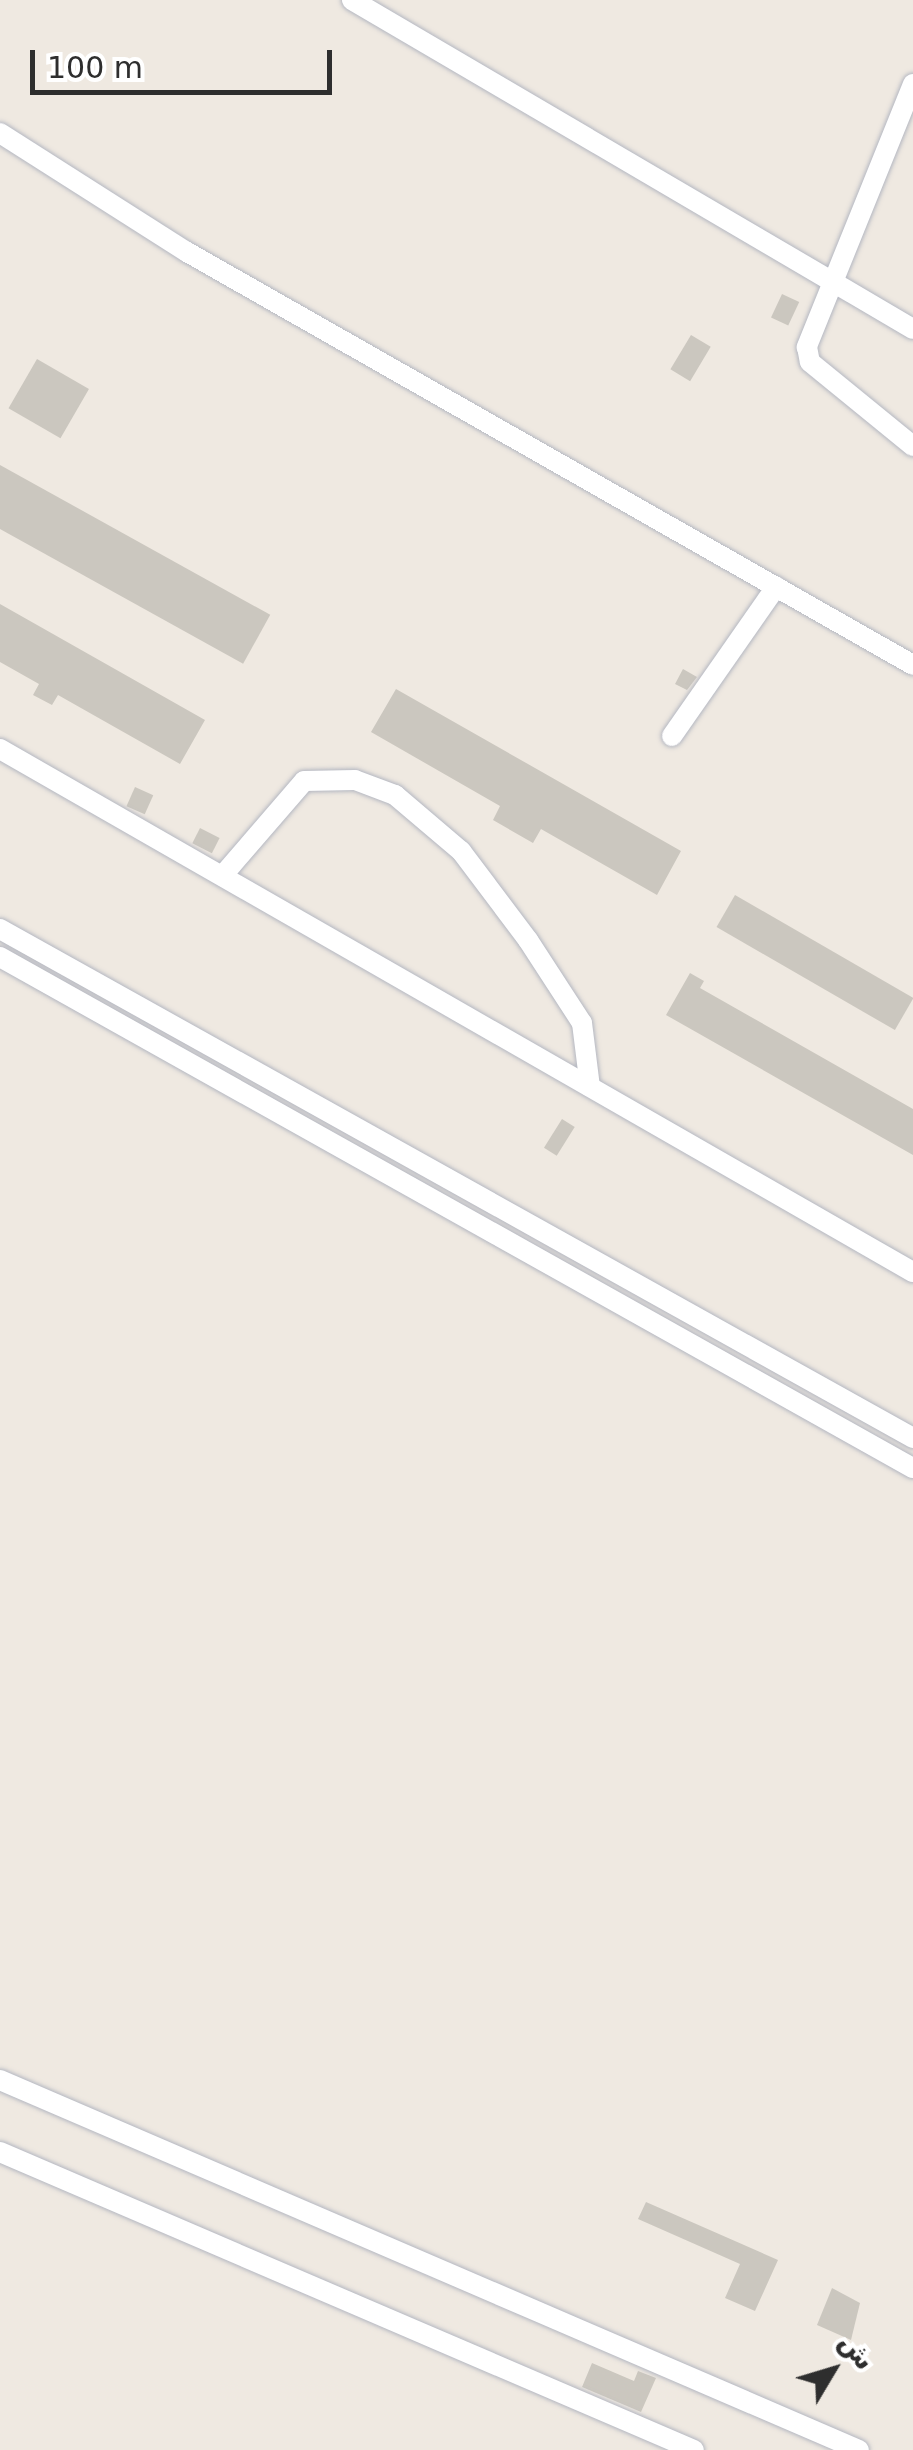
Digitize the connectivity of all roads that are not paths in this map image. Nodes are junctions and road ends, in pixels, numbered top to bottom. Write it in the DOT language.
graph roads {
  1 [pos="352,0"];
  2 [pos="913,84"];
  3 [pos="0,133"];
  4 [pos="835,284"];
  5 [pos="913,329"];
  6 [pos="913,446"];
  7 [pos="776,586"];
  8 [pos="913,665"];
  9 [pos="672,736"];
  10 [pos="0,749"];
  11 [pos="223,875"];
  12 [pos="0,929"];
  13 [pos="0,956"];
  14 [pos="590,1087"];
  15 [pos="913,1272"];
  16 [pos="913,1438"];
  17 [pos="913,1468"];
  18 [pos="0,2080"];
  19 [pos="0,2152"];
  20 [pos="694,2450"];
  21 [pos="859,2450"];
  1 -- 4 [label="street"];
  2 -- 4 [label="street"];
  3 -- 7 [label="street"];
  4 -- 5 [label="street"];
  4 -- 6 [label="street"];
  7 -- 8 [label="street"];
  7 -- 9 [label="street"];
  10 -- 11 [label="street"];
  11 -- 14 [label="street"];
  11 -- 14 [label="street"];
  12 -- 16 [label="street"];
  13 -- 17 [label="street"];
  14 -- 15 [label="street"];
  18 -- 21 [label="street"];
  19 -- 20 [label="street"];
}
